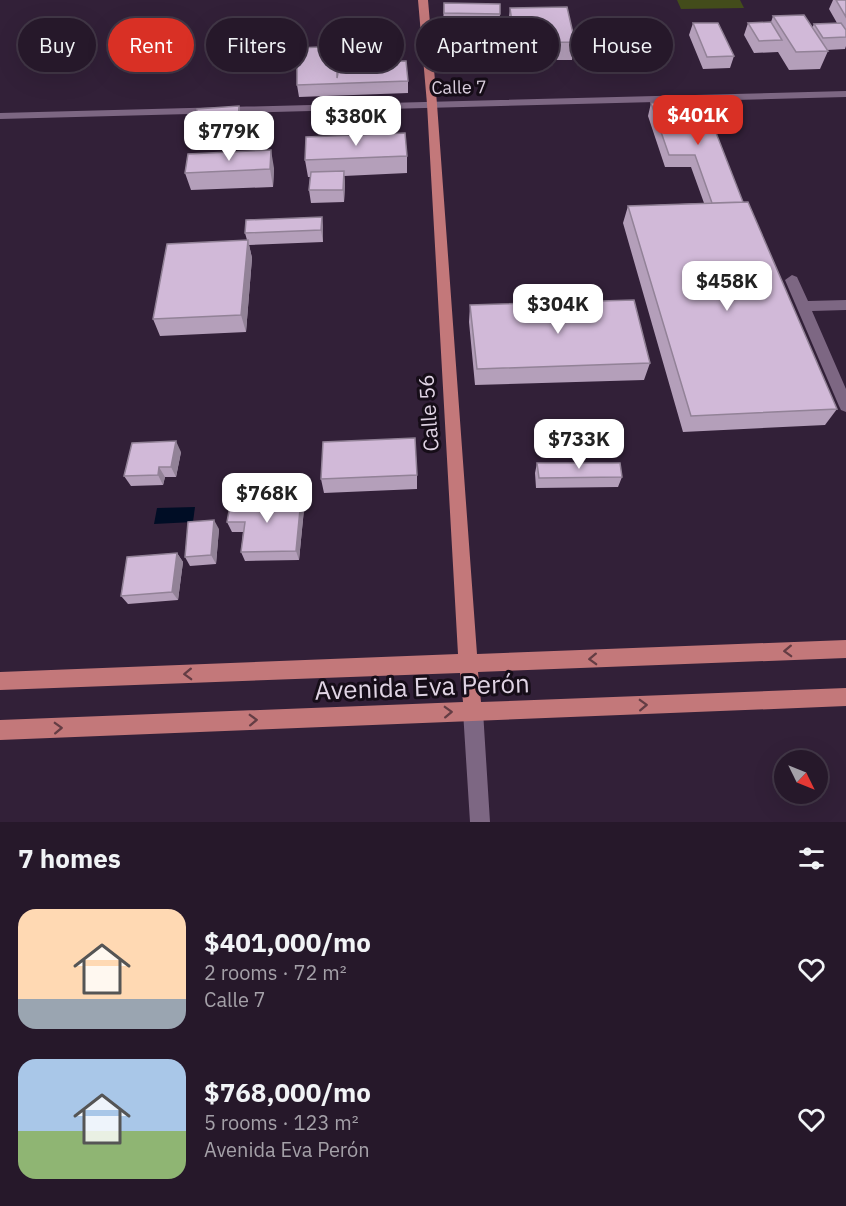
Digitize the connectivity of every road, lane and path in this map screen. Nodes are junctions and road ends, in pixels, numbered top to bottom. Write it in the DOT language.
graph roads {
  1 [pos="423,0"];
  2 [pos="846,94"];
  3 [pos="432,104"];
  4 [pos="0,116"];
  5 [pos="792,280"];
  6 [pos="846,305"];
  7 [pos="803,306"];
  8 [pos="846,406"];
  9 [pos="846,649"];
  10 [pos="468,663"];
  11 [pos="0,681"];
  12 [pos="846,696"];
  13 [pos="473,711"];
  14 [pos="0,730"];
  15 [pos="480,822"];
  1 -- 3 [label="main road, Calle 56"];
  2 -- 3 [label="street, Calle 7"];
  3 -- 4 [label="street, Calle 7"];
  3 -- 10 [label="main road, Calle 56"];
  5 -- 7 [label="street"];
  6 -- 7 [label="street"];
  7 -- 8 [label="street"];
  9 -- 10 [label="main road, Avenida Eva Perón, one-way"];
  10 -- 11 [label="main road, Avenida Eva Perón, one-way"];
  10 -- 13 [label="main road, Calle 56"];
  13 -- 12 [label="main road, Avenida Eva Perón, one-way"];
  14 -- 13 [label="main road, Avenida Eva Perón, one-way"];
  13 -- 15 [label="street, Calle 56"];
}
